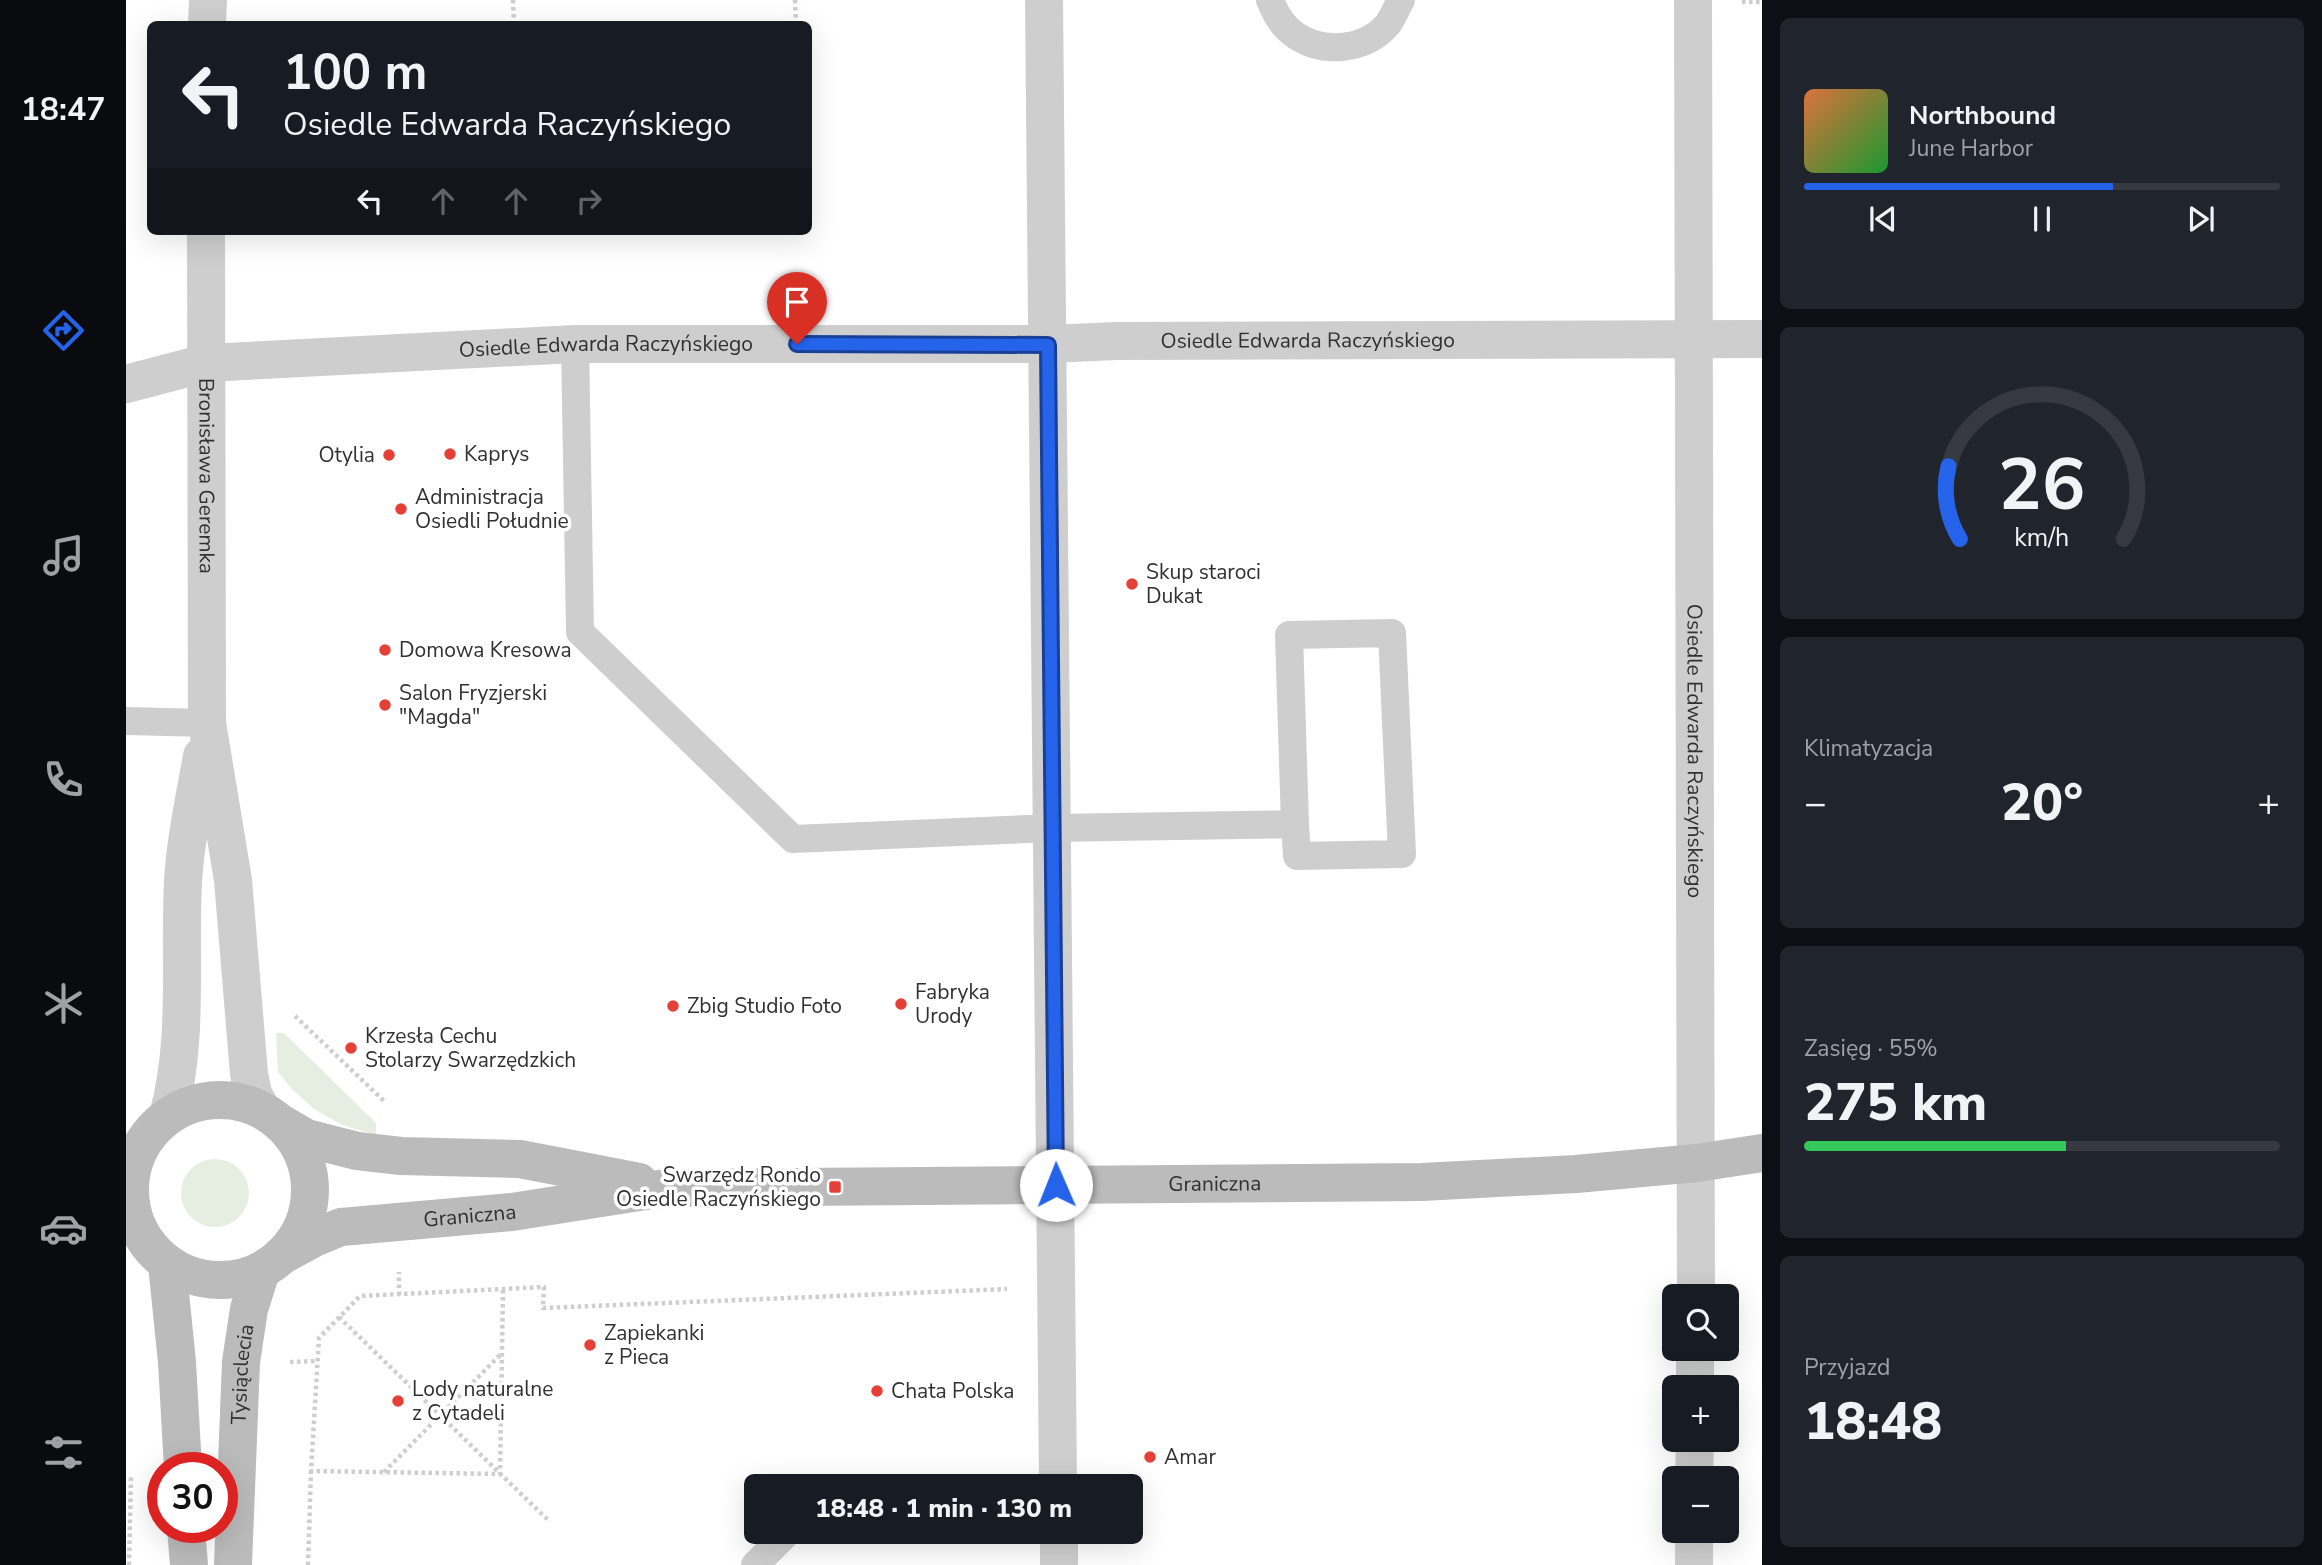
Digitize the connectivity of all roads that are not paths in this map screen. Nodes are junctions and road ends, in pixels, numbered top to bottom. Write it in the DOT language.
graph roads {
  1 [pos="208,0"];
  2 [pos="1044,0"];
  3 [pos="1270,0"];
  4 [pos="1401,0"];
  5 [pos="1693,0"];
  6 [pos="207,21"];
  7 [pos="206,235"];
  8 [pos="1695,339"];
  9 [pos="1762,339"];
  10 [pos="575,344"];
  11 [pos="1048,345"];
  12 [pos="206,363"];
  13 [pos="126,384"];
  14 [pos="126,721"];
  15 [pos="207,723"];
  16 [pos="1295,824"];
  17 [pos="1052,828"];
  18 [pos="272,1117"];
  19 [pos="148,1131"];
  20 [pos="1762,1153"];
  21 [pos="1697,1163"];
  22 [pos="1056,1185"];
  23 [pos="665,1188"];
  24 [pos="147,1249"];
  25 [pos="271,1264"];
  26 [pos="1696,1284"];
  27 [pos="182,1452"];
  28 [pos="1058,1474"];
  29 [pos="187,1543"];
  30 [pos="1694,1543"];
  31 [pos="776,1544"];
  32 [pos="1059,1544"];
  33 [pos="188,1565"];
  34 [pos="233,1565"];
  35 [pos="755,1565"];
  36 [pos="1059,1565"];
  37 [pos="1693,1565"];
  1 -- 6 [label="street"];
  2 -- 11 [label="street"];
  3 -- 4 [label="lane"];
  5 -- 8 [label="street, Osiedle Edwarda Raczyńskiego"];
  7 -- 12 [label="street, Bronisława Geremka"];
  8 -- 9 [label="street, Osiedle Edwarda Raczyńskiego"];
  8 -- 11 [label="street, Osiedle Edwarda Raczyńskiego"];
  8 -- 21 [label="street, Osiedle Edwarda Raczyńskiego"];
  10 -- 11 [label="street, Osiedle Edwarda Raczyńskiego"];
  10 -- 12 [label="street, Osiedle Edwarda Raczyńskiego"];
  10 -- 17 [label="lane"];
  11 -- 17 [label="street"];
  12 -- 13 [label="street, Osiedle Edwarda Raczyńskiego"];
  12 -- 15 [label="street, Bronisława Geremka"];
  14 -- 15 [label="lane"];
  15 -- 18 [label="street, Bronisława Geremka"];
  15 -- 19 [label="street, Bronisława Geremka"];
  16 -- 16 [label="lane"];
  16 -- 17 [label="lane"];
  17 -- 22 [label="street"];
  18 -- 19 [label="street"];
  18 -- 23 [label="street, Graniczna"];
  18 -- 25 [label="street"];
  19 -- 24 [label="street"];
  20 -- 21 [label="street, Graniczna"];
  21 -- 22 [label="street, Graniczna"];
  21 -- 26 [label="street, Osiedle Edwarda Raczyńskiego"];
  22 -- 23 [label="street, Graniczna"];
  22 -- 28 [label="street"];
  23 -- 25 [label="street, Graniczna"];
  24 -- 25 [label="street"];
  24 -- 27 [label="street"];
  25 -- 34 [label="street, Tysiąclecia"];
  29 -- 33 [label="street"];
  30 -- 37 [label="street"];
  31 -- 35 [label="lane"];
  32 -- 36 [label="street"];
}
